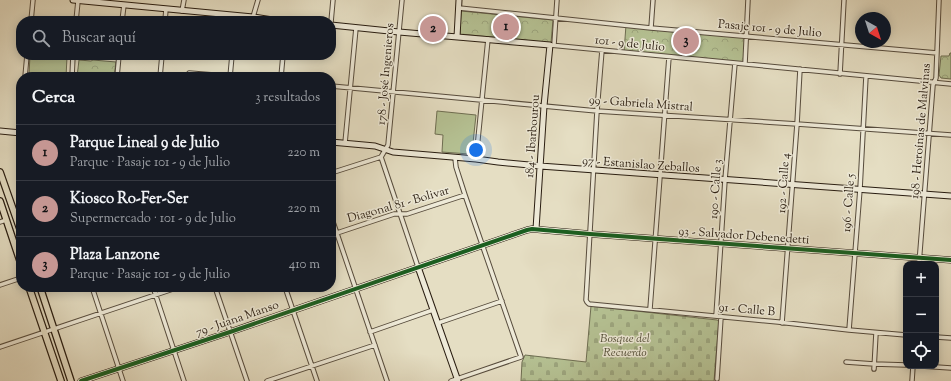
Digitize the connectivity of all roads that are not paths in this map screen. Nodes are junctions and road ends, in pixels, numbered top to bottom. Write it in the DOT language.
graph roads {
  1 [pos="33,0"];
  2 [pos="75,0"];
  3 [pos="184,0"];
  4 [pos="258,0"];
  5 [pos="333,0"];
  6 [pos="402,0"];
  7 [pos="459,0"];
  8 [pos="557,0"];
  9 [pos="653,0"];
  10 [pos="748,0"];
  11 [pos="844,0"];
  12 [pos="939,0"];
  13 [pos="107,2"];
  14 [pos="124,5"];
  15 [pos="459,8"];
  16 [pos="166,9"];
  17 [pos="182,11"];
  18 [pos="31,16"];
  19 [pos="76,16"];
  20 [pos="123,16"];
  21 [pos="165,16"];
  22 [pos="220,16"];
  23 [pos="253,16"];
  24 [pos="332,16"];
  25 [pos="556,18"];
  26 [pos="336,26"];
  27 [pos="356,28"];
  28 [pos="652,28"];
  29 [pos="399,32"];
  30 [pos="747,36"];
  31 [pos="457,37"];
  32 [pos="488,40"];
  33 [pos="552,45"];
  34 [pos="842,45"];
  35 [pos="602,50"];
  36 [pos="937,53"];
  37 [pos="668,57"];
  38 [pos="27,60"];
  39 [pos="73,60"];
  40 [pos="119,60"];
  41 [pos="162,60"];
  42 [pos="232,60"];
  43 [pos="283,60"];
  44 [pos="735,63"];
  45 [pos="745,64"];
  46 [pos="800,69"];
  47 [pos="26,72"];
  48 [pos="72,72"];
  49 [pos="117,72"];
  50 [pos="160,72"];
  51 [pos="230,72"];
  52 [pos="281,72"];
  53 [pos="840,74"];
  54 [pos="866,76"];
  55 [pos="934,82"];
  56 [pos="951,84"];
  57 [pos="336,87"];
  58 [pos="350,88"];
  59 [pos="393,91"];
  60 [pos="482,100"];
  61 [pos="544,106"];
  62 [pos="597,110"];
  63 [pos="664,115"];
  64 [pos="731,119"];
  65 [pos="797,124"];
  66 [pos="863,128"];
  67 [pos="0,131"];
  68 [pos="16,133"];
  69 [pos="929,134"];
  70 [pos="951,136"];
  71 [pos="336,142"];
  72 [pos="345,143"];
  73 [pos="386,150"];
  74 [pos="381,157"];
  75 [pos="455,158"];
  76 [pos="476,159"];
  77 [pos="540,166"];
  78 [pos="594,170"];
  79 [pos="336,171"];
  80 [pos="0,172"];
  81 [pos="660,175"];
  82 [pos="725,180"];
  83 [pos="793,185"];
  84 [pos="860,189"];
  85 [pos="925,194"];
  86 [pos="465,195"];
  87 [pos="951,196"];
  88 [pos="0,201"];
  89 [pos="16,209"];
  90 [pos="400,214"];
  91 [pos="6,220"];
  92 [pos="0,222"];
  93 [pos="536,229"];
  94 [pos="336,230"];
  95 [pos="337,233"];
  96 [pos="590,234"];
  97 [pos="655,239"];
  98 [pos="721,243"];
  99 [pos="483,246"];
  100 [pos="788,248"];
  101 [pos="16,249"];
  102 [pos="854,253"];
  103 [pos="920,257"];
  104 [pos="951,260"];
  105 [pos="920,261"];
  106 [pos="418,268"];
  107 [pos="16,280"];
  108 [pos="0,285"];
  109 [pos="356,288"];
  110 [pos="31,292"];
  111 [pos="42,292"];
  112 [pos="93,292"];
  113 [pos="155,292"];
  114 [pos="165,292"];
  115 [pos="217,292"];
  116 [pos="287,292"];
  117 [pos="156,295"];
  118 [pos="502,301"];
  119 [pos="293,310"];
  120 [pos="433,310"];
  121 [pos="650,310"];
  122 [pos="100,314"];
  123 [pos="716,316"];
  124 [pos="721,317"];
  125 [pos="438,323"];
  126 [pos="782,323"];
  127 [pos="53,328"];
  128 [pos="849,330"];
  129 [pos="44,331"];
  130 [pos="230,332"];
  131 [pos="370,332"];
  132 [pos="876,333"];
  133 [pos="903,335"];
  134 [pos="939,337"];
  135 [pos="951,338"];
  136 [pos="375,345"];
  137 [pos="0,347"];
  138 [pos="174,350"];
  139 [pos="846,362"];
  140 [pos="903,365"];
  141 [pos="312,366"];
  142 [pos="874,366"];
  143 [pos="939,367"];
  144 [pos="119,368"];
  145 [pos="951,368"];
  146 [pos="913,369"];
  147 [pos="717,379"];
  148 [pos="457,380"];
  149 [pos="61,381"];
  150 [pos="71,381"];
  151 [pos="81,381"];
  152 [pos="123,381"];
  153 [pos="184,381"];
  154 [pos="247,381"];
  155 [pos="267,381"];
  156 [pos="317,381"];
  157 [pos="387,381"];
  158 [pos="451,381"];
  159 [pos="912,381"];
  1 -- 18 [label="street"];
  2 -- 13 [label="street"];
  2 -- 19 [label="street"];
  3 -- 17 [label="street"];
  4 -- 23 [label="street"];
  5 -- 24 [label="street"];
  6 -- 29 [label="street, 178 - José Ingenieros"];
  7 -- 15 [label="street"];
  8 -- 25 [label="street, 184 - Ibarbourou"];
  9 -- 28 [label="street"];
  10 -- 30 [label="street"];
  11 -- 34 [label="street"];
  12 -- 36 [label="street, 198 - Heroínas de Malvinas"];
  13 -- 14 [label="street"];
  14 -- 16 [label="street"];
  14 -- 20 [label="street"];
  15 -- 25 [label="street, Pasaje 101 - 9 de Julio"];
  15 -- 31 [label="street"];
  16 -- 17 [label="street"];
  16 -- 21 [label="street"];
  17 -- 22 [label="street"];
  25 -- 28 [label="street, Pasaje 101 - 9 de Julio"];
  25 -- 33 [label="street, 184 - Ibarbourou"];
  26 -- 27 [label="street, 101 - 9 de Julio"];
  27 -- 29 [label="street, 101 - 9 de Julio"];
  27 -- 58 [label="street"];
  28 -- 30 [label="street, Pasaje 101 - 9 de Julio"];
  29 -- 31 [label="street, 101 - 9 de Julio"];
  29 -- 59 [label="street, 178 - José Ingenieros"];
  30 -- 34 [label="street, Pasaje 101 - 9 de Julio"];
  30 -- 45 [label="street"];
  31 -- 32 [label="street, 101 - 9 de Julio"];
  32 -- 33 [label="street, 101 - 9 de Julio"];
  32 -- 60 [label="street"];
  33 -- 35 [label="street, 101 - 9 de Julio"];
  33 -- 61 [label="street, 184 - Ibarbourou"];
  34 -- 36 [label="street, Pasaje 101 - 9 de Julio"];
  34 -- 53 [label="street"];
  35 -- 37 [label="street, 101 - 9 de Julio"];
  35 -- 62 [label="street"];
  36 -- 55 [label="street, 198 - Heroínas de Malvinas"];
  37 -- 44 [label="street, 101 - 9 de Julio"];
  37 -- 63 [label="street"];
  38 -- 47 [label="street"];
  39 -- 48 [label="street"];
  40 -- 49 [label="street"];
  41 -- 50 [label="street"];
  42 -- 51 [label="street"];
  43 -- 52 [label="street"];
  44 -- 45 [label="street, 101 - 9 de Julio"];
  44 -- 64 [label="street, 190 - Calle 3"];
  45 -- 46 [label="street, 101 - 9 de Julio"];
  46 -- 53 [label="street, 101 - 9 de Julio"];
  46 -- 65 [label="street, 192 - Calle 4"];
  53 -- 54 [label="street, 101 - 9 de Julio"];
  54 -- 55 [label="street, 101 - 9 de Julio"];
  54 -- 66 [label="street, 196 - Calle 5"];
  55 -- 56 [label="street, 101 - 9 de Julio"];
  55 -- 69 [label="street, 198 - Heroínas de Malvinas"];
  57 -- 58 [label="street, 99 - Gabriela Mistral"];
  58 -- 59 [label="street, 99 - Gabriela Mistral"];
  58 -- 72 [label="street"];
  59 -- 60 [label="street, 99 - Gabriela Mistral"];
  59 -- 73 [label="street, 178 - José Ingenieros"];
  60 -- 61 [label="street, 99 - Gabriela Mistral"];
  60 -- 76 [label="street"];
  61 -- 62 [label="street, 99 - Gabriela Mistral"];
  61 -- 77 [label="street, 184 - Ibarbourou"];
  62 -- 63 [label="street, 99 - Gabriela Mistral"];
  62 -- 78 [label="street"];
  63 -- 64 [label="street, 99 - Gabriela Mistral"];
  63 -- 81 [label="street"];
  64 -- 65 [label="street, 99 - Gabriela Mistral"];
  64 -- 82 [label="street, 190 - Calle 3"];
  65 -- 66 [label="street, 99 - Gabriela Mistral"];
  65 -- 83 [label="street, 192 - Calle 4"];
  66 -- 69 [label="street, 99 - Gabriela Mistral"];
  66 -- 84 [label="street, 196 - Calle 5"];
  67 -- 68 [label="street"];
  69 -- 70 [label="street, 99 - Gabriela Mistral"];
  69 -- 85 [label="street, 198 - Heroínas de Malvinas"];
  71 -- 72 [label="street, 97 - Estanislao Zeballos"];
  72 -- 73 [label="street, 97 - Estanislao Zeballos"];
  73 -- 74 [label="street"];
  73 -- 75 [label="street, 97 - Estanislao Zeballos"];
  74 -- 79 [label="street"];
  74 -- 90 [label="street"];
  75 -- 76 [label="street, 97 - Estanislao Zeballos"];
  75 -- 86 [label="street"];
  76 -- 77 [label="street, 97 - Estanislao Zeballos"];
  77 -- 78 [label="street, 97 - Estanislao Zeballos"];
  77 -- 93 [label="street, 184 - Ibarbourou"];
  78 -- 81 [label="street, 97 - Estanislao Zeballos"];
  78 -- 96 [label="street"];
  80 -- 89 [label="main road"];
  81 -- 82 [label="street, 97 - Estanislao Zeballos"];
  81 -- 97 [label="street"];
  82 -- 83 [label="street, 97 - Estanislao Zeballos"];
  82 -- 98 [label="street, 190 - Calle 3"];
  83 -- 84 [label="street, 97 - Estanislao Zeballos"];
  83 -- 100 [label="street, 192 - Calle 4"];
  84 -- 85 [label="street, 97 - Estanislao Zeballos"];
  84 -- 102 [label="street, 196 - Calle 5"];
  85 -- 87 [label="street, 97 - Estanislao Zeballos"];
  85 -- 103 [label="street, 198 - Heroínas de Malvinas"];
  86 -- 90 [label="street, Diagonal 81 - Bolivar"];
  86 -- 99 [label="street"];
  88 -- 91 [label="main road"];
  90 -- 95 [label="street, Diagonal 81 - Bolivar"];
  90 -- 106 [label="street"];
  91 -- 92 [label="street"];
  91 -- 101 [label="main road"];
  93 -- 96 [label="street, 93 - Salvador Debenedetti"];
  93 -- 99 [label="street, 79 - Juana Manso"];
  94 -- 95 [label="street"];
  95 -- 109 [label="street"];
  96 -- 97 [label="street, 93 - Salvador Debenedetti"];
  96 -- 121 [label="street, 91 - Calle B"];
  97 -- 98 [label="street, 93 - Salvador Debenedetti"];
  97 -- 121 [label="street"];
  98 -- 100 [label="street, 93 - Salvador Debenedetti"];
  98 -- 123 [label="street, 190 - Calle 3"];
  99 -- 106 [label="street, 79 - Juana Manso"];
  99 -- 118 [label="street"];
  100 -- 102 [label="street, 93 - Salvador Debenedetti"];
  100 -- 126 [label="street, 192 - Calle 4"];
  102 -- 103 [label="street, 93 - Salvador Debenedetti"];
  102 -- 128 [label="street, 196 - Calle 5"];
  103 -- 104 [label="street, 93 - Salvador Debenedetti"];
  103 -- 105 [label="street, 198 - Heroínas de Malvinas"];
  106 -- 109 [label="street, 79 - Juana Manso"];
  106 -- 120 [label="street"];
  107 -- 108 [label="street"];
  109 -- 119 [label="street, 79 - Juana Manso"];
  109 -- 131 [label="street"];
  110 -- 129 [label="main road"];
  111 -- 127 [label="main road"];
  112 -- 122 [label="street"];
  113 -- 117 [label="street"];
  114 -- 117 [label="street"];
  115 -- 130 [label="street"];
  116 -- 119 [label="street"];
  117 -- 122 [label="street"];
  117 -- 138 [label="street"];
  118 -- 125 [label="street"];
  118 -- 148 [label="street"];
  119 -- 130 [label="street, 79 - Juana Manso"];
  119 -- 141 [label="street"];
  120 -- 125 [label="street"];
  120 -- 131 [label="street"];
  121 -- 123 [label="street, 91 - Calle B"];
  122 -- 127 [label="street"];
  122 -- 144 [label="street"];
  123 -- 124 [label="street, 91 - Calle B"];
  124 -- 126 [label="street, 91 - Calle B"];
  124 -- 147 [label="street"];
  125 -- 148 [label="street"];
  126 -- 128 [label="street, 91 - Calle B"];
  127 -- 129 [label="street"];
  127 -- 150 [label="main road"];
  128 -- 132 [label="street, 91 - Calle B"];
  129 -- 137 [label="street"];
  129 -- 149 [label="main road"];
  130 -- 138 [label="street, 79 - Juana Manso"];
  130 -- 154 [label="street"];
  131 -- 136 [label="street"];
  132 -- 133 [label="street, 91 - Calle B"];
  132 -- 142 [label="street"];
  134 -- 135 [label="street"];
  136 -- 141 [label="street"];
  136 -- 157 [label="street"];
  138 -- 144 [label="street, 79 - Juana Manso"];
  138 -- 153 [label="street"];
  139 -- 142 [label="street"];
  140 -- 142 [label="street"];
  141 -- 155 [label="street"];
  141 -- 156 [label="street"];
  143 -- 145 [label="street"];
  144 -- 151 [label="street, 79 - Juana Manso"];
  144 -- 152 [label="street"];
  146 -- 159 [label="street"];
  148 -- 158 [label="street"];
}
